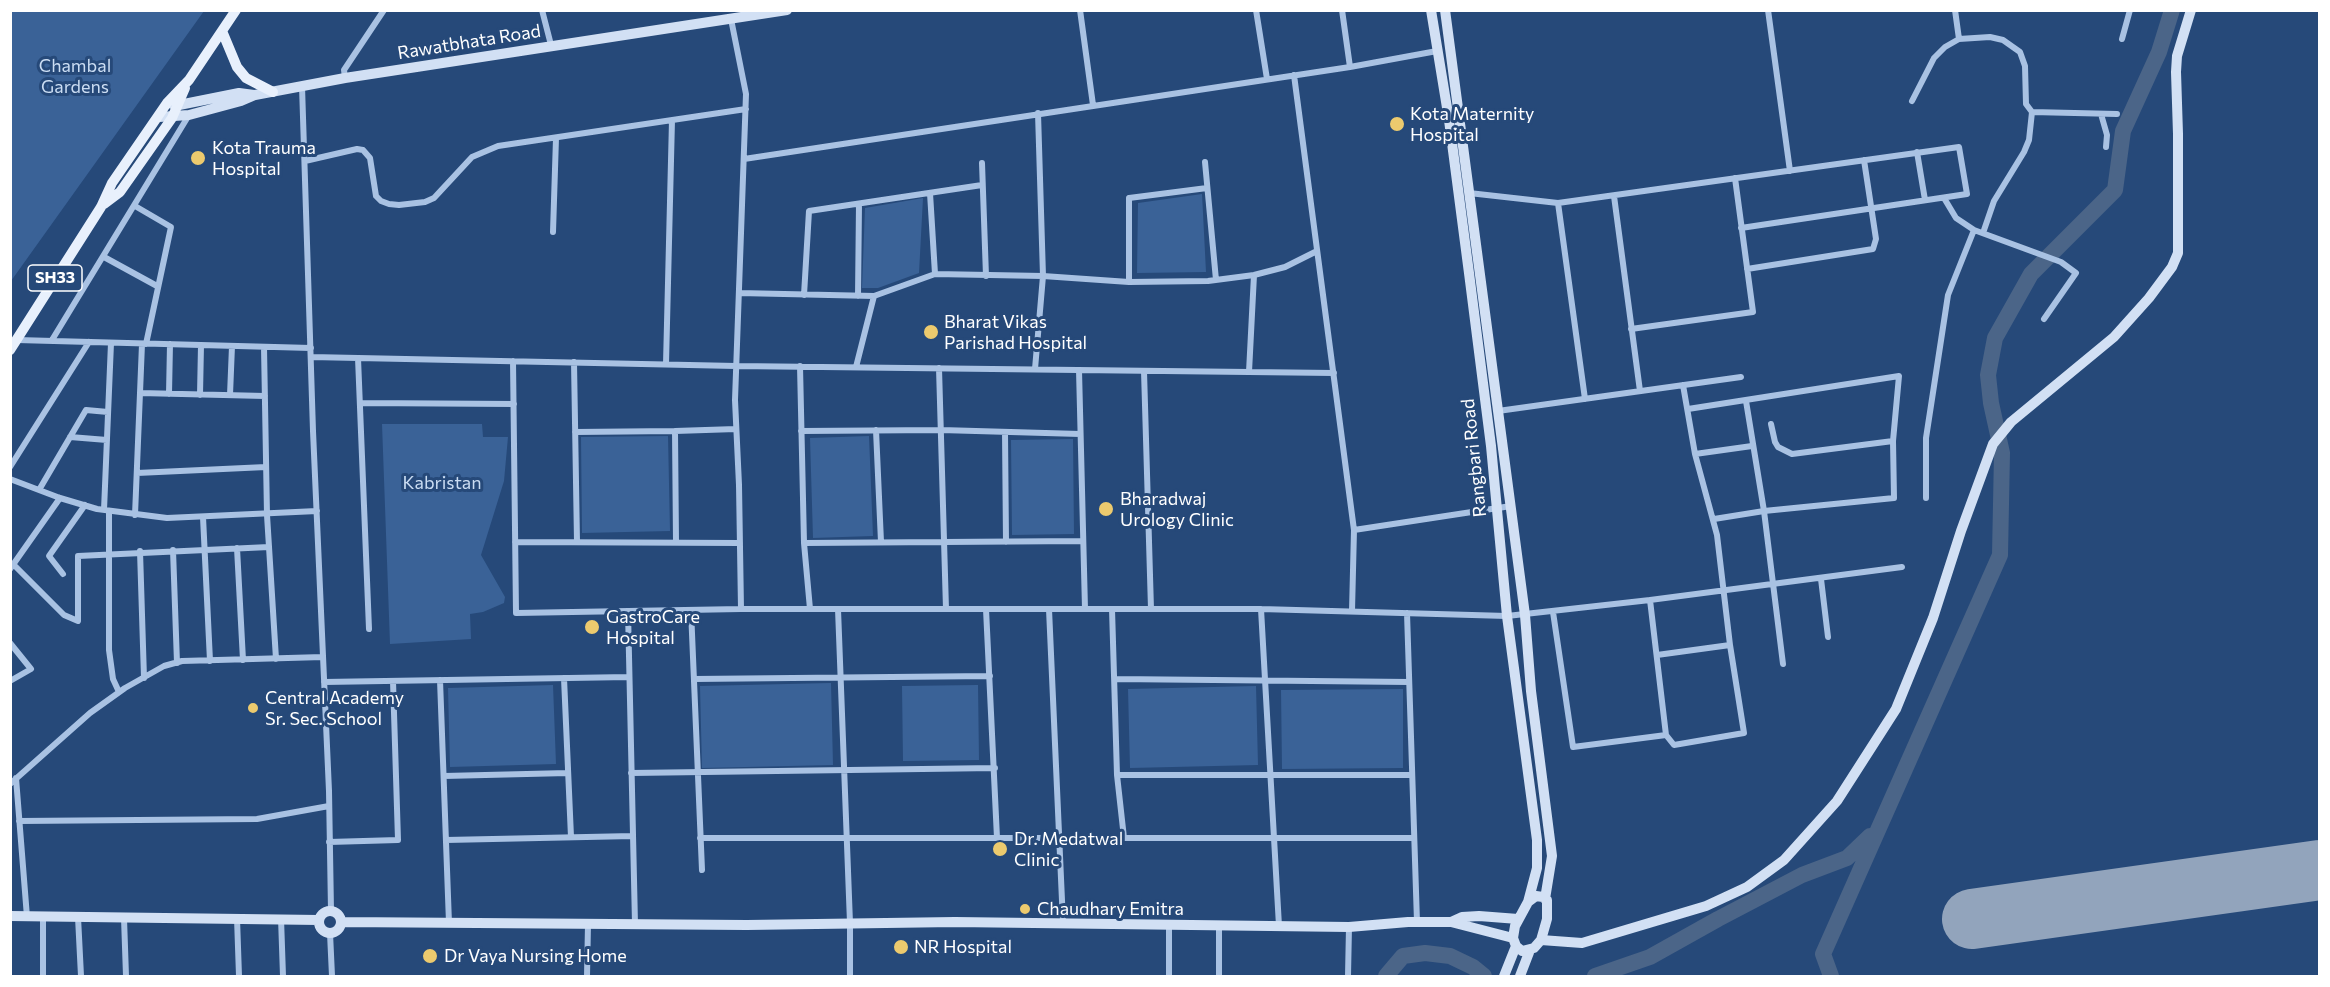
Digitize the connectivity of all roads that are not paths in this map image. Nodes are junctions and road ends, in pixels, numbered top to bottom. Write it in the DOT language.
graph roads {
  1 [pos="236,10"];
  2 [pos="384,10"];
  3 [pos="542,10"];
  4 [pos="787,10"];
  5 [pos="1080,10"];
  6 [pos="1256,10"];
  7 [pos="1342,10"];
  8 [pos="1431,10"];
  9 [pos="1445,10"];
  10 [pos="1768,10"];
  11 [pos="1955,10"];
  12 [pos="2130,10"];
  13 [pos="2191,10"];
  14 [pos="760,13"];
  15 [pos="731,19"];
  16 [pos="222,31"];
  17 [pos="1959,39"];
  18 [pos="2122,39"];
  19 [pos="551,45"];
  20 [pos="1437,51"];
  21 [pos="1350,67"];
  22 [pos="1294,75"];
  23 [pos="345,78"];
  24 [pos="1267,79"];
  25 [pos="302,86"];
  26 [pos="273,92"];
  27 [pos="255,95"];
  28 [pos="1912,101"];
  29 [pos="173,104"];
  30 [pos="1093,105"];
  31 [pos="746,109"];
  32 [pos="2032,112"];
  33 [pos="1038,113"];
  34 [pos="2101,114"];
  35 [pos="2117,114"];
  36 [pos="189,116"];
  37 [pos="159,117"];
  38 [pos="172,118"];
  39 [pos="672,120"];
  40 [pos="556,138"];
  41 [pos="2106,147"];
  42 [pos="1917,152"];
  43 [pos="744,159"];
  44 [pos="1864,160"];
  45 [pos="305,161"];
  46 [pos="1205,162"];
  47 [pos="982,163"];
  48 [pos="1790,171"];
  49 [pos="1735,178"];
  50 [pos="982,185"];
  51 [pos="1207,188"];
  52 [pos="930,193"];
  53 [pos="1469,193"];
  54 [pos="1614,196"];
  55 [pos="1944,198"];
  56 [pos="1925,200"];
  57 [pos="1558,203"];
  58 [pos="859,204"];
  59 [pos="135,206"];
  60 [pos="101,207"];
  61 [pos="1872,208"];
  62 [pos="1741,228"];
  63 [pos="1974,230"];
  64 [pos="553,232"];
  65 [pos="1983,233"];
  66 [pos="1317,251"];
  67 [pos="104,257"];
  68 [pos="1746,269"];
  69 [pos="935,274"];
  70 [pos="1254,275"];
  71 [pos="986,276"];
  72 [pos="1042,276"];
  73 [pos="1216,280"];
  74 [pos="1129,282"];
  75 [pos="157,286"];
  76 [pos="739,293"];
  77 [pos="804,295"];
  78 [pos="858,296"];
  79 [pos="874,296"];
  80 [pos="2044,319"];
  81 [pos="1631,329"];
  82 [pos="17,340"];
  83 [pos="52,340"];
  84 [pos="89,342"];
  85 [pos="111,343"];
  86 [pos="144,344"];
  87 [pos="170,344"];
  88 [pos="201,345"];
  89 [pos="232,346"];
  90 [pos="264,347"];
  91 [pos="311,348"];
  92 [pos="10,350"];
  93 [pos="311,357"];
  94 [pos="358,358"];
  95 [pos="513,361"];
  96 [pos="574,362"];
  97 [pos="666,364"];
  98 [pos="736,366"];
  99 [pos="800,366"];
  100 [pos="856,367"];
  101 [pos="939,368"];
  102 [pos="1035,369"];
  103 [pos="1079,370"];
  104 [pos="1144,371"];
  105 [pos="1249,372"];
  106 [pos="1334,373"];
  107 [pos="1741,377"];
  108 [pos="1683,385"];
  109 [pos="1640,391"];
  110 [pos="140,393"];
  111 [pos="169,394"];
  112 [pos="200,394"];
  113 [pos="230,395"];
  114 [pos="265,396"];
  115 [pos="1585,399"];
  116 [pos="1746,401"];
  117 [pos="360,403"];
  118 [pos="514,404"];
  119 [pos="1688,409"];
  120 [pos="1498,411"];
  121 [pos="108,412"];
  122 [pos="1771,424"];
  123 [pos="736,429"];
  124 [pos="876,430"];
  125 [pos="941,430"];
  126 [pos="675,431"];
  127 [pos="801,431"];
  128 [pos="575,432"];
  129 [pos="1005,432"];
  130 [pos="1080,434"];
  131 [pos="70,437"];
  132 [pos="107,440"];
  133 [pos="1893,441"];
  134 [pos="1752,446"];
  135 [pos="1695,454"];
  136 [pos="10,467"];
  137 [pos="266,467"];
  138 [pos="137,473"];
  139 [pos="10,478"];
  140 [pos="39,490"];
  141 [pos="60,498"];
  142 [pos="1926,498"];
  143 [pos="85,505"];
  144 [pos="1512,506"];
  145 [pos="1497,509"];
  146 [pos="106,511"];
  147 [pos="317,511"];
  148 [pos="1764,511"];
  149 [pos="135,515"];
  150 [pos="267,515"];
  151 [pos="203,517"];
  152 [pos="1714,519"];
  153 [pos="1354,530"];
  154 [pos="944,541"];
  155 [pos="1083,541"];
  156 [pos="515,542"];
  157 [pos="577,542"];
  158 [pos="676,542"];
  159 [pos="881,542"];
  160 [pos="1006,542"];
  161 [pos="740,543"];
  162 [pos="804,543"];
  163 [pos="269,547"];
  164 [pos="237,548"];
  165 [pos="205,549"];
  166 [pos="173,550"];
  167 [pos="140,552"];
  168 [pos="108,553"];
  169 [pos="12,567"];
  170 [pos="1902,567"];
  171 [pos="63,574"];
  172 [pos="1821,579"];
  173 [pos="1773,584"];
  174 [pos="1725,590"];
  175 [pos="1650,600"];
  176 [pos="741,609"];
  177 [pos="810,609"];
  178 [pos="838,609"];
  179 [pos="946,609"];
  180 [pos="986,609"];
  181 [pos="1049,609"];
  182 [pos="1085,609"];
  183 [pos="1112,609"];
  184 [pos="1151,609"];
  185 [pos="1261,609"];
  186 [pos="691,610"];
  187 [pos="628,611"];
  188 [pos="1352,611"];
  189 [pos="1553,612"];
  190 [pos="1407,613"];
  191 [pos="1525,615"];
  192 [pos="1507,616"];
  193 [pos="369,628"];
  194 [pos="1828,637"];
  195 [pos="10,642"];
  196 [pos="1730,645"];
  197 [pos="1657,655"];
  198 [pos="323,657"];
  199 [pos="276,658"];
  200 [pos="243,660"];
  201 [pos="210,661"];
  202 [pos="177,663"];
  203 [pos="1783,664"];
  204 [pos="990,676"];
  205 [pos="629,677"];
  206 [pos="144,678"];
  207 [pos="564,678"];
  208 [pos="840,678"];
  209 [pos="694,679"];
  210 [pos="1116,679"];
  211 [pos="440,680"];
  212 [pos="1265,680"];
  213 [pos="10,681"];
  214 [pos="393,681"];
  215 [pos="324,682"];
  216 [pos="1409,682"];
  217 [pos="119,692"];
  218 [pos="1665,735"];
  219 [pos="995,768"];
  220 [pos="843,771"];
  221 [pos="568,773"];
  222 [pos="631,773"];
  223 [pos="698,773"];
  224 [pos="1270,774"];
  225 [pos="1117,775"];
  226 [pos="1412,775"];
  227 [pos="444,776"];
  228 [pos="16,778"];
  229 [pos="10,784"];
  230 [pos="329,806"];
  231 [pos="19,821"];
  232 [pos="633,836"];
  233 [pos="571,837"];
  234 [pos="1059,837"];
  235 [pos="700,838"];
  236 [pos="847,838"];
  237 [pos="997,838"];
  238 [pos="1124,838"];
  239 [pos="1274,838"];
  240 [pos="1414,838"];
  241 [pos="446,840"];
  242 [pos="329,842"];
  243 [pos="702,870"];
  244 [pos="1545,898"];
  245 [pos="1528,902"];
  246 [pos="331,911"];
  247 [pos="10,916"];
  248 [pos="27,917"];
  249 [pos="43,917"];
  250 [pos="78,917"];
  251 [pos="124,918"];
  252 [pos="237,918"];
  253 [pos="281,918"];
  254 [pos="1518,919"];
  255 [pos="320,920"];
  256 [pos="342,922"];
  257 [pos="1417,922"];
  258 [pos="1451,922"];
  259 [pos="450,923"];
  260 [pos="850,923"];
  261 [pos="1063,923"];
  262 [pos="588,924"];
  263 [pos="634,924"];
  264 [pos="1170,924"];
  265 [pos="1219,925"];
  266 [pos="1279,926"];
  267 [pos="1349,927"];
  268 [pos="330,933"];
  269 [pos="1541,940"];
  270 [pos="1515,942"];
  271 [pos="1530,950"];
  272 [pos="1506,971"];
  273 [pos="1522,972"];
  274 [pos="43,976"];
  275 [pos="81,976"];
  276 [pos="126,976"];
  277 [pos="240,976"];
  278 [pos="283,976"];
  279 [pos="332,976"];
  280 [pos="587,976"];
  281 [pos="850,976"];
  282 [pos="1169,976"];
  283 [pos="1219,976"];
  284 [pos="1348,976"];
  1 -- 16 [label="main road, SH33"];
  2 -- 23 [label="street"];
  3 -- 19 [label="street"];
  4 -- 14 [label="street, Rawatbhata Road"];
  5 -- 30 [label="street"];
  6 -- 24 [label="street"];
  7 -- 21 [label="street"];
  8 -- 20 [label="street, Rangbari Road"];
  9 -- 53 [label="street, Rangbari Road"];
  10 -- 48 [label="street"];
  11 -- 17 [label="street"];
  12 -- 18 [label="street"];
  13 -- 269 [label="street"];
  14 -- 15 [label="street, Rawatbhata Road"];
  15 -- 19 [label="street, Rawatbhata Road"];
  15 -- 31 [label="street"];
  16 -- 26 [label="main road"];
  16 -- 29 [label="main road, SH33"];
  17 -- 28 [label="street"];
  17 -- 32 [label="street"];
  19 -- 23 [label="street, Rawatbhata Road"];
  20 -- 21 [label="street"];
  20 -- 145 [label="street, Rangbari Road"];
  21 -- 22 [label="street"];
  22 -- 24 [label="street"];
  22 -- 66 [label="street"];
  23 -- 25 [label="street, Rawatbhata Road"];
  24 -- 30 [label="street"];
  25 -- 26 [label="street, Rawatbhata Road"];
  25 -- 45 [label="street"];
  26 -- 27 [label="street, Rawatbhata Road"];
  27 -- 29 [label="street"];
  27 -- 36 [label="street, Rawatbhata Road"];
  29 -- 37 [label="main road, SH33"];
  29 -- 38 [label="main road, SH33"];
  30 -- 33 [label="street"];
  31 -- 39 [label="street"];
  31 -- 43 [label="street"];
  32 -- 34 [label="street"];
  32 -- 65 [label="street"];
  33 -- 43 [label="street"];
  33 -- 72 [label="street"];
  34 -- 35 [label="street"];
  34 -- 41 [label="street"];
  36 -- 38 [label="street, Rawatbhata Road"];
  36 -- 59 [label="street"];
  37 -- 38 [label="street, Rawatbhata Road"];
  37 -- 60 [label="main road, SH33"];
  38 -- 60 [label="main road, SH33"];
  39 -- 40 [label="street"];
  39 -- 97 [label="street"];
  40 -- 45 [label="street"];
  40 -- 64 [label="street"];
  42 -- 44 [label="street"];
  42 -- 55 [label="street"];
  42 -- 56 [label="street"];
  43 -- 76 [label="street"];
  44 -- 48 [label="street"];
  44 -- 61 [label="street"];
  45 -- 91 [label="street"];
  46 -- 51 [label="street"];
  47 -- 50 [label="street"];
  48 -- 49 [label="street"];
  49 -- 54 [label="street"];
  49 -- 62 [label="street"];
  50 -- 52 [label="street"];
  50 -- 71 [label="street"];
  51 -- 73 [label="street"];
  51 -- 74 [label="street"];
  52 -- 58 [label="street"];
  52 -- 69 [label="street"];
  53 -- 57 [label="street"];
  53 -- 120 [label="street, Rangbari Road"];
  54 -- 57 [label="street"];
  54 -- 81 [label="street"];
  55 -- 56 [label="street"];
  55 -- 63 [label="street"];
  56 -- 61 [label="street"];
  57 -- 115 [label="street"];
  58 -- 77 [label="street"];
  58 -- 78 [label="street"];
  59 -- 67 [label="street"];
  59 -- 75 [label="street"];
  60 -- 82 [label="main road, SH33"];
  61 -- 62 [label="street"];
  61 -- 68 [label="street"];
  62 -- 68 [label="street"];
  63 -- 65 [label="street"];
  63 -- 142 [label="street"];
  65 -- 80 [label="street"];
  66 -- 70 [label="street"];
  66 -- 106 [label="street"];
  67 -- 75 [label="street"];
  67 -- 83 [label="street"];
  68 -- 81 [label="street"];
  69 -- 71 [label="street"];
  69 -- 79 [label="street"];
  70 -- 73 [label="street"];
  70 -- 105 [label="street"];
  71 -- 72 [label="street"];
  72 -- 74 [label="street"];
  72 -- 102 [label="street"];
  73 -- 74 [label="street"];
  75 -- 86 [label="street"];
  76 -- 77 [label="street"];
  76 -- 98 [label="street"];
  77 -- 78 [label="street"];
  78 -- 79 [label="street"];
  79 -- 100 [label="street"];
  81 -- 109 [label="street"];
  82 -- 83 [label="street"];
  82 -- 92 [label="main road, SH33"];
  83 -- 84 [label="street"];
  84 -- 85 [label="street"];
  84 -- 136 [label="street"];
  85 -- 86 [label="street"];
  85 -- 121 [label="street"];
  86 -- 87 [label="street"];
  86 -- 110 [label="street"];
  87 -- 88 [label="street"];
  87 -- 111 [label="street"];
  88 -- 89 [label="street"];
  88 -- 112 [label="street"];
  89 -- 90 [label="street"];
  89 -- 113 [label="street"];
  90 -- 91 [label="street"];
  90 -- 114 [label="street"];
  91 -- 93 [label="street"];
  93 -- 94 [label="street"];
  93 -- 147 [label="street"];
  94 -- 95 [label="street"];
  94 -- 117 [label="street"];
  95 -- 96 [label="street"];
  95 -- 118 [label="street"];
  96 -- 97 [label="street"];
  96 -- 128 [label="street"];
  97 -- 98 [label="street"];
  98 -- 99 [label="street"];
  98 -- 123 [label="street"];
  99 -- 100 [label="street"];
  99 -- 127 [label="street"];
  100 -- 101 [label="street"];
  101 -- 102 [label="street"];
  101 -- 125 [label="street"];
  102 -- 103 [label="street"];
  103 -- 104 [label="street"];
  103 -- 130 [label="street"];
  104 -- 105 [label="street"];
  104 -- 184 [label="street"];
  105 -- 106 [label="street"];
  106 -- 153 [label="street"];
  107 -- 108 [label="street"];
  108 -- 109 [label="street"];
  108 -- 119 [label="street"];
  109 -- 115 [label="street"];
  110 -- 111 [label="street"];
  110 -- 138 [label="street"];
  111 -- 112 [label="street"];
  112 -- 113 [label="street"];
  113 -- 114 [label="street"];
  114 -- 137 [label="street"];
  115 -- 120 [label="street"];
  116 -- 119 [label="street"];
  116 -- 133 [label="street"];
  116 -- 134 [label="street"];
  117 -- 118 [label="street"];
  117 -- 193 [label="street"];
  118 -- 156 [label="street"];
  119 -- 135 [label="street"];
  120 -- 144 [label="street, Rangbari Road"];
  121 -- 131 [label="street"];
  121 -- 132 [label="street"];
  122 -- 133 [label="street"];
  123 -- 126 [label="street"];
  123 -- 161 [label="street"];
  124 -- 125 [label="street"];
  124 -- 127 [label="street"];
  124 -- 159 [label="street"];
  125 -- 129 [label="street"];
  125 -- 154 [label="street"];
  126 -- 128 [label="street"];
  126 -- 158 [label="street"];
  127 -- 162 [label="street"];
  128 -- 157 [label="street"];
  129 -- 130 [label="street"];
  129 -- 160 [label="street"];
  130 -- 155 [label="street"];
  131 -- 132 [label="street"];
  131 -- 140 [label="street"];
  132 -- 146 [label="street"];
  133 -- 148 [label="street"];
  134 -- 135 [label="street"];
  134 -- 148 [label="street"];
  135 -- 152 [label="street"];
  137 -- 138 [label="street"];
  137 -- 150 [label="street"];
  138 -- 149 [label="street"];
  139 -- 140 [label="street"];
  140 -- 141 [label="street"];
  141 -- 143 [label="street"];
  141 -- 169 [label="street"];
  143 -- 146 [label="street"];
  143 -- 171 [label="street"];
  144 -- 145 [label="street"];
  144 -- 191 [label="street, Rangbari Road"];
  145 -- 153 [label="street"];
  145 -- 192 [label="street, Rangbari Road"];
  146 -- 149 [label="street"];
  146 -- 168 [label="street"];
  147 -- 150 [label="street"];
  147 -- 198 [label="street"];
  148 -- 152 [label="street"];
  148 -- 173 [label="street"];
  149 -- 151 [label="street"];
  150 -- 151 [label="street"];
  150 -- 163 [label="street"];
  151 -- 165 [label="street"];
  152 -- 174 [label="street"];
  153 -- 188 [label="street"];
  154 -- 159 [label="street"];
  154 -- 160 [label="street"];
  154 -- 179 [label="street"];
  155 -- 160 [label="street"];
  155 -- 182 [label="street"];
  156 -- 157 [label="street"];
  156 -- 187 [label="street"];
  157 -- 158 [label="street"];
  158 -- 161 [label="street"];
  159 -- 162 [label="street"];
  161 -- 176 [label="street"];
  162 -- 177 [label="street"];
  163 -- 164 [label="street"];
  163 -- 199 [label="street"];
  164 -- 165 [label="street"];
  164 -- 200 [label="street"];
  165 -- 166 [label="street"];
  165 -- 201 [label="street"];
  166 -- 167 [label="street"];
  166 -- 202 [label="street"];
  167 -- 168 [label="street"];
  167 -- 206 [label="street"];
  168 -- 169 [label="street"];
  168 -- 217 [label="street"];
  170 -- 172 [label="street"];
  172 -- 173 [label="street"];
  172 -- 194 [label="street"];
  173 -- 174 [label="street"];
  173 -- 203 [label="street"];
  174 -- 175 [label="street"];
  174 -- 196 [label="street"];
  175 -- 189 [label="street"];
  175 -- 197 [label="street"];
  176 -- 177 [label="street"];
  176 -- 186 [label="street"];
  177 -- 178 [label="street"];
  178 -- 179 [label="street"];
  178 -- 208 [label="street"];
  179 -- 180 [label="street"];
  180 -- 181 [label="street"];
  180 -- 204 [label="street"];
  181 -- 182 [label="street"];
  181 -- 234 [label="street"];
  182 -- 183 [label="street"];
  183 -- 184 [label="street"];
  183 -- 210 [label="street"];
  184 -- 185 [label="street"];
  185 -- 188 [label="street"];
  185 -- 212 [label="street"];
  186 -- 187 [label="street"];
  186 -- 209 [label="street"];
  187 -- 205 [label="street"];
  188 -- 190 [label="street"];
  189 -- 191 [label="street"];
  189 -- 218 [label="street"];
  190 -- 192 [label="street"];
  190 -- 216 [label="street"];
  191 -- 192 [label="street"];
  191 -- 244 [label="street, Rangbari Road"];
  192 -- 245 [label="street, Rangbari Road"];
  195 -- 213 [label="street"];
  196 -- 197 [label="street"];
  196 -- 218 [label="street"];
  197 -- 218 [label="street"];
  198 -- 199 [label="street"];
  198 -- 215 [label="street"];
  199 -- 200 [label="street"];
  200 -- 201 [label="street"];
  201 -- 202 [label="street"];
  202 -- 206 [label="street"];
  204 -- 208 [label="street"];
  204 -- 219 [label="street"];
  205 -- 207 [label="street"];
  205 -- 222 [label="street"];
  206 -- 217 [label="street"];
  207 -- 211 [label="street"];
  207 -- 221 [label="street"];
  208 -- 209 [label="street"];
  208 -- 220 [label="street"];
  209 -- 223 [label="street"];
  210 -- 212 [label="street"];
  210 -- 225 [label="street"];
  211 -- 214 [label="street"];
  211 -- 227 [label="street"];
  212 -- 216 [label="street"];
  212 -- 224 [label="street"];
  214 -- 215 [label="street"];
  214 -- 242 [label="street"];
  215 -- 230 [label="street"];
  216 -- 226 [label="street"];
  217 -- 228 [label="street"];
  219 -- 220 [label="street"];
  219 -- 237 [label="street"];
  220 -- 223 [label="street"];
  220 -- 236 [label="street"];
  221 -- 227 [label="street"];
  221 -- 233 [label="street"];
  222 -- 223 [label="street"];
  222 -- 232 [label="street"];
  223 -- 235 [label="street"];
  224 -- 225 [label="street"];
  224 -- 226 [label="street"];
  224 -- 239 [label="street"];
  225 -- 238 [label="street"];
  226 -- 240 [label="street"];
  227 -- 241 [label="street"];
  228 -- 229 [label="street"];
  228 -- 231 [label="street"];
  230 -- 231 [label="street"];
  230 -- 242 [label="street"];
  231 -- 248 [label="street"];
  232 -- 233 [label="street"];
  232 -- 263 [label="street"];
  233 -- 241 [label="street"];
  234 -- 237 [label="street"];
  234 -- 238 [label="street"];
  234 -- 261 [label="street"];
  235 -- 236 [label="street"];
  235 -- 243 [label="street"];
  236 -- 237 [label="street"];
  236 -- 260 [label="street"];
  238 -- 239 [label="street"];
  239 -- 240 [label="street"];
  239 -- 266 [label="street"];
  240 -- 257 [label="street"];
  241 -- 259 [label="street"];
  242 -- 246 [label="street"];
  244 -- 245 [label="street"];
  244 -- 269 [label="street, Rangbari Road"];
  245 -- 254 [label="street, Rangbari Road"];
  246 -- 255 [label="street"];
  246 -- 256 [label="street"];
  247 -- 248 [label="street"];
  248 -- 249 [label="street"];
  249 -- 250 [label="street"];
  249 -- 274 [label="street"];
  250 -- 251 [label="street"];
  250 -- 275 [label="street"];
  251 -- 252 [label="street"];
  251 -- 276 [label="street"];
  252 -- 253 [label="street"];
  252 -- 277 [label="street"];
  253 -- 255 [label="street"];
  253 -- 278 [label="street"];
  254 -- 258 [label="street"];
  254 -- 270 [label="street, Rangbari Road"];
  255 -- 268 [label="street"];
  256 -- 259 [label="street"];
  256 -- 268 [label="street"];
  257 -- 258 [label="street"];
  257 -- 267 [label="street"];
  258 -- 270 [label="street"];
  259 -- 262 [label="street"];
  260 -- 261 [label="street"];
  260 -- 263 [label="street"];
  260 -- 281 [label="street"];
  261 -- 264 [label="street"];
  262 -- 263 [label="street"];
  262 -- 280 [label="street"];
  264 -- 265 [label="street"];
  264 -- 282 [label="street"];
  265 -- 266 [label="street"];
  265 -- 283 [label="street"];
  266 -- 267 [label="street"];
  267 -- 284 [label="street"];
  268 -- 279 [label="street"];
  269 -- 271 [label="street"];
  270 -- 271 [label="street"];
  270 -- 272 [label="street"];
  271 -- 273 [label="street"];
}
